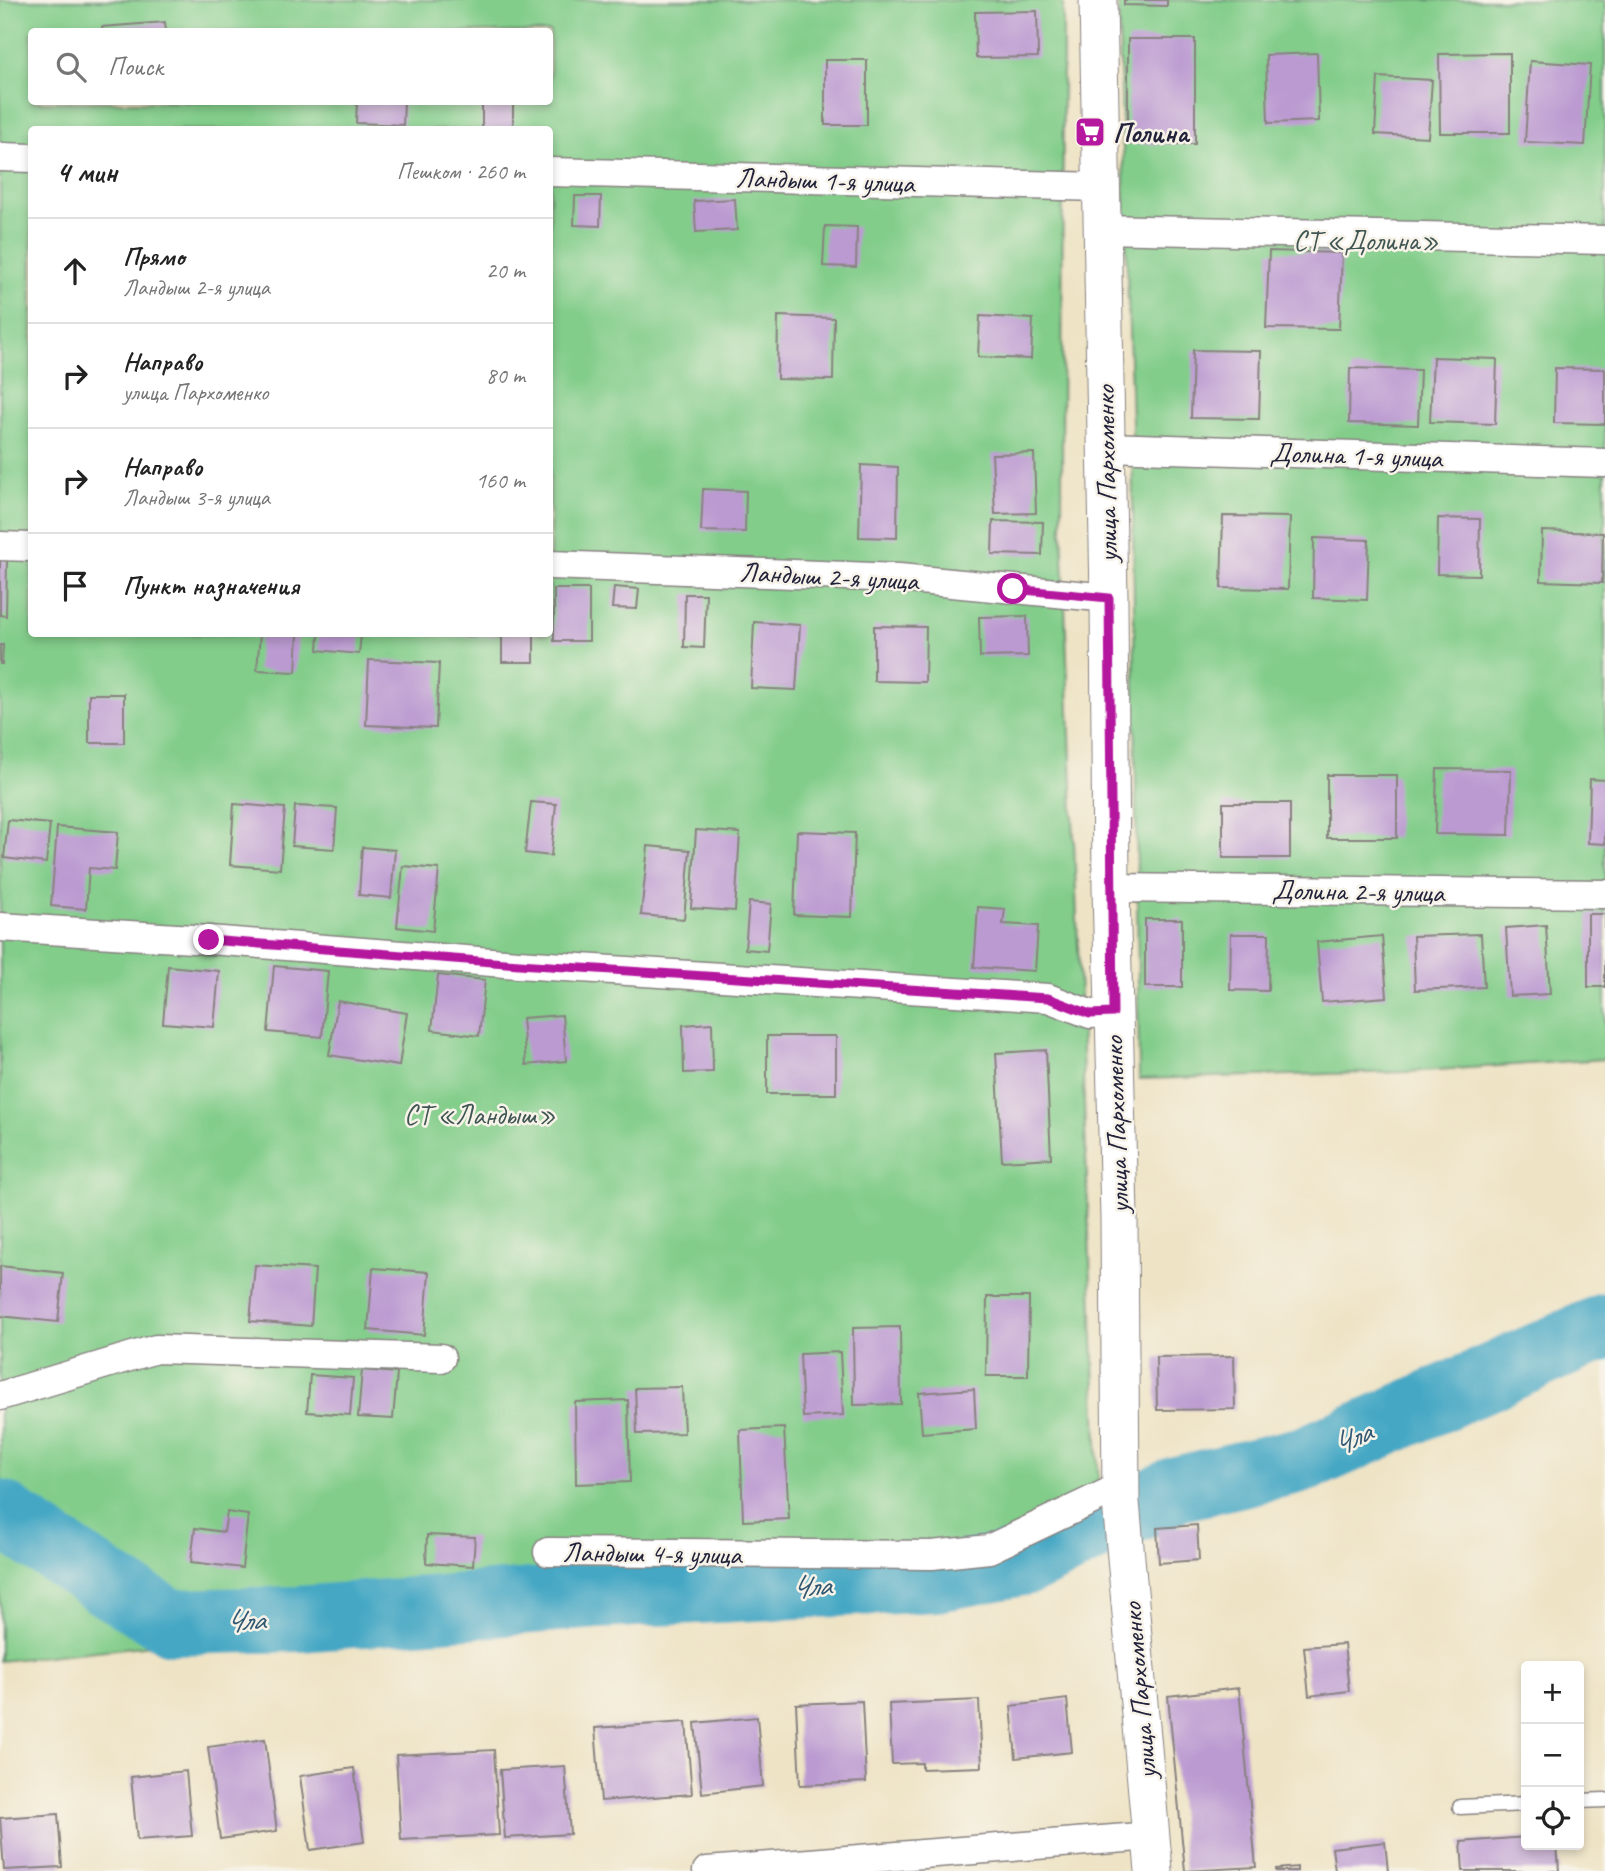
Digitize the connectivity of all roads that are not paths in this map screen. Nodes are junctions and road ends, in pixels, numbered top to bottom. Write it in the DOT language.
graph roads {
  1 [pos="1098,0"];
  2 [pos="0,157"];
  3 [pos="28,158"];
  4 [pos="553,172"];
  5 [pos="1100,187"];
  6 [pos="1101,229"];
  7 [pos="1605,240"];
  8 [pos="1106,447"];
  9 [pos="1605,463"];
  10 [pos="0,546"];
  11 [pos="28,547"];
  12 [pos="553,565"];
  13 [pos="1109,598"];
  14 [pos="1111,888"];
  15 [pos="1605,894"];
  16 [pos="0,927"];
  17 [pos="1113,1013"];
  18 [pos="441,1358"];
  19 [pos="0,1395"];
  20 [pos="1120,1494"];
  21 [pos="548,1552"];
  22 [pos="1605,1800"];
  23 [pos="1584,1801"];
  24 [pos="1521,1804"];
  25 [pos="1460,1807"];
  26 [pos="1153,1854"];
  27 [pos="707,1871"];
  1 -- 5 [label="street, улица Пархоменко"];
  2 -- 3 [label="street"];
  4 -- 5 [label="street, Ландыш 1-я улица"];
  5 -- 6 [label="street, улица Пархоменко"];
  6 -- 7 [label="street"];
  6 -- 8 [label="street, улица Пархоменко"];
  8 -- 9 [label="street, Долина 1-я улица"];
  8 -- 13 [label="street, улица Пархоменко"];
  10 -- 11 [label="street"];
  12 -- 13 [label="street, Ландыш 2-я улица"];
  13 -- 14 [label="street, улица Пархоменко"];
  14 -- 15 [label="street, Долина 2-я улица"];
  14 -- 17 [label="street, улица Пархоменко"];
  16 -- 17 [label="street"];
  17 -- 20 [label="street, улица Пархоменко"];
  18 -- 19 [label="street"];
  20 -- 21 [label="street, Ландыш 4-я улица"];
  20 -- 26 [label="street, улица Пархоменко"];
  22 -- 23 [label="lane"];
  24 -- 25 [label="lane"];
  26 -- 27 [label="street"];
}
